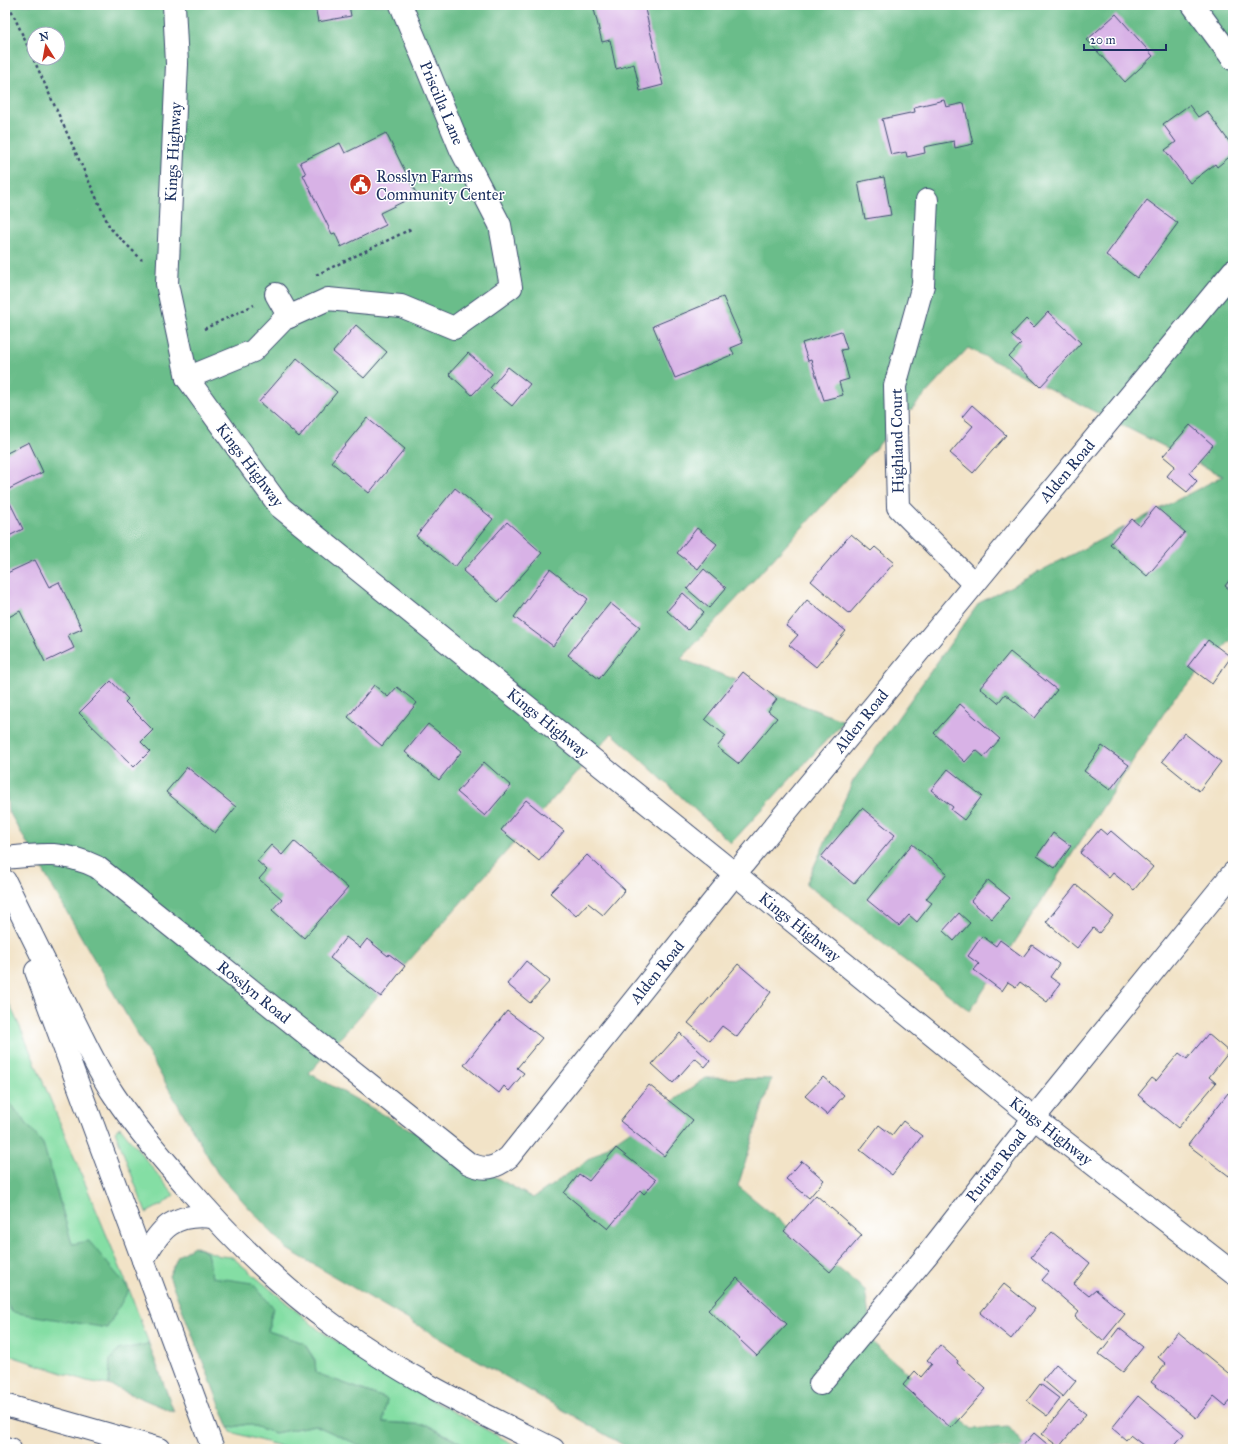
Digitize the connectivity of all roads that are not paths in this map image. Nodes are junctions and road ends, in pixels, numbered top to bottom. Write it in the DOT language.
graph roads {
  1 [pos="174,5"];
  2 [pos="401,5"];
  3 [pos="1193,5"];
  4 [pos="1233,59"];
  5 [pos="927,200"];
  6 [pos="1233,271"];
  7 [pos="276,294"];
  8 [pos="289,317"];
  9 [pos="187,378"];
  10 [pos="974,584"];
  11 [pos="5,858"];
  12 [pos="1233,873"];
  13 [pos="735,874"];
  14 [pos="5,880"];
  15 [pos="5,888"];
  16 [pos="1034,1118"];
  17 [pos="489,1169"];
  18 [pos="213,1217"];
  19 [pos="143,1260"];
  20 [pos="1233,1274"];
  21 [pos="820,1384"];
  22 [pos="5,1405"];
  23 [pos="5,1448"];
  24 [pos="10,1449"];
  25 [pos="160,1449"];
  26 [pos="213,1449"];
  27 [pos="552,1449"];
  1 -- 9 [label="main road, Kings Highway"];
  2 -- 8 [label="main road, Priscilla Lane"];
  3 -- 4 [label="main road"];
  5 -- 10 [label="main road, Highland Court"];
  6 -- 10 [label="main road, Alden Road"];
  7 -- 8 [label="main road"];
  8 -- 9 [label="main road, Priscilla Lane"];
  9 -- 13 [label="main road, Kings Highway"];
  10 -- 13 [label="main road, Alden Road"];
  11 -- 17 [label="main road, Rosslyn Road"];
  12 -- 16 [label="main road, Puritan Road"];
  13 -- 16 [label="main road, Kings Highway"];
  13 -- 17 [label="main road, Alden Road"];
  14 -- 18 [label="main road"];
  15 -- 19 [label="main road"];
  16 -- 20 [label="main road, Kings Highway"];
  16 -- 21 [label="main road, Puritan Road"];
  18 -- 19 [label="main road"];
  18 -- 27 [label="main road"];
  19 -- 26 [label="main road"];
  22 -- 25 [label="main road"];
  23 -- 24 [label="main road"];
}
